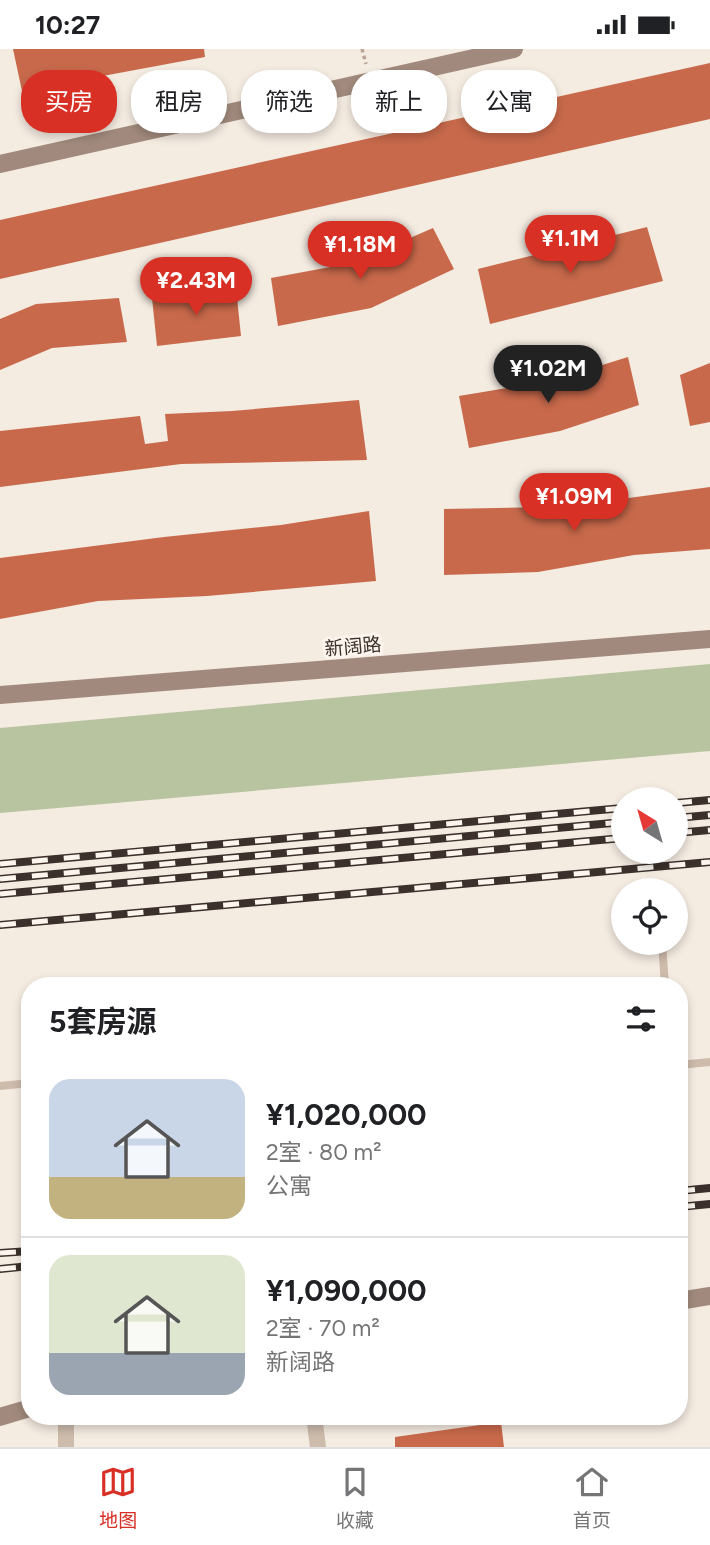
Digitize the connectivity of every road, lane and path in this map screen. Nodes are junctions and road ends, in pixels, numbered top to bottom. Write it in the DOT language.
graph roads {
  1 [pos="461,49"];
  2 [pos="513,49"];
  3 [pos="0,153"];
  4 [pos="0,164"];
  5 [pos="710,639"];
  6 [pos="0,695"];
  7 [pos="663,955"];
  8 [pos="664,977"];
  9 [pos="710,1062"];
  10 [pos="688,1064"];
  11 [pos="21,1084"];
  12 [pos="0,1086"];
  13 [pos="710,1296"];
  14 [pos="688,1300"];
  15 [pos="21,1411"];
  16 [pos="0,1417"];
  17 [pos="66,1425"];
  18 [pos="315,1425"];
  19 [pos="66,1447"];
  20 [pos="318,1447"];
  1 -- 3 [label="street"];
  2 -- 4 [label="street"];
  5 -- 6 [label="street, 新阔路"];
  7 -- 8 [label="lane"];
  9 -- 10 [label="lane"];
  11 -- 12 [label="lane"];
  13 -- 14 [label="street"];
  15 -- 16 [label="street"];
  17 -- 19 [label="street"];
  18 -- 20 [label="street"];
}
